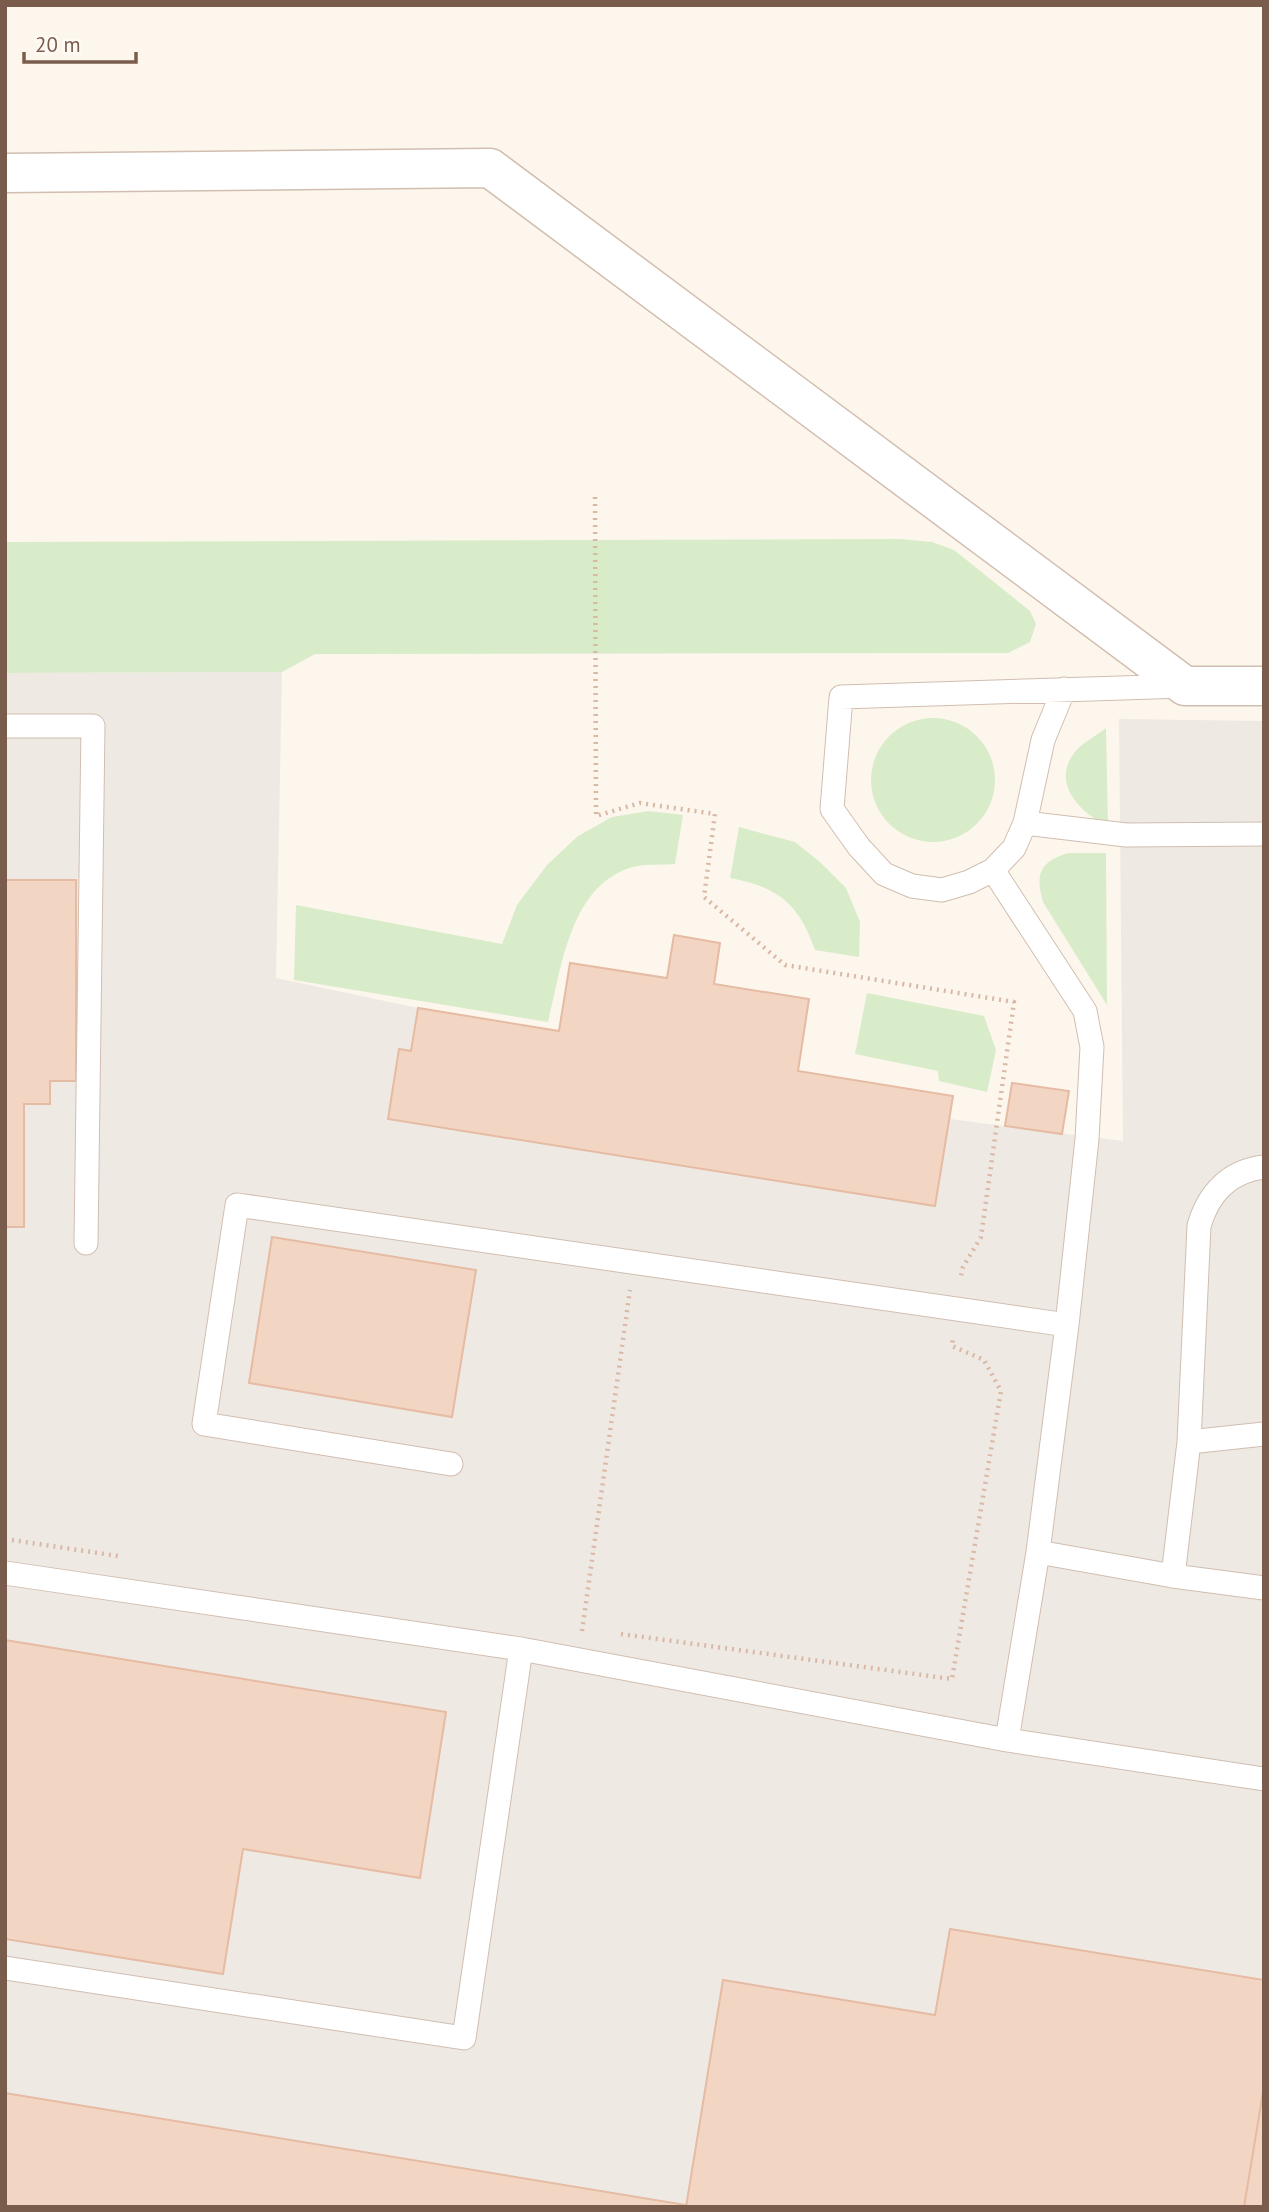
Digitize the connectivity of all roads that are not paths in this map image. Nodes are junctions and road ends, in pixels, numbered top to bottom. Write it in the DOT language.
graph roads {
  1 [pos="5,173"];
  2 [pos="1185,685"];
  3 [pos="1264,685"];
  4 [pos="1064,689"];
  5 [pos="5,726"];
  6 [pos="1025,823"];
  7 [pos="1264,834"];
  8 [pos="993,870"];
  9 [pos="1264,1167"];
  10 [pos="86,1243"];
  11 [pos="1068,1325"];
  12 [pos="1264,1434"];
  13 [pos="1189,1442"];
  14 [pos="451,1464"];
  15 [pos="1038,1552"];
  16 [pos="5,1573"];
  17 [pos="1173,1576"];
  18 [pos="1264,1588"];
  19 [pos="521,1649"];
  20 [pos="1007,1740"];
  21 [pos="1264,1779"];
  22 [pos="5,1968"];
  1 -- 2 [label="street"];
  2 -- 3 [label="street"];
  2 -- 4 [label="lane"];
  4 -- 6 [label="lane"];
  4 -- 8 [label="lane"];
  5 -- 10 [label="lane"];
  6 -- 7 [label="lane"];
  6 -- 8 [label="lane"];
  8 -- 11 [label="lane"];
  9 -- 13 [label="lane"];
  11 -- 14 [label="lane"];
  11 -- 15 [label="lane"];
  12 -- 13 [label="lane"];
  13 -- 17 [label="lane"];
  15 -- 17 [label="lane"];
  15 -- 20 [label="lane"];
  16 -- 19 [label="lane"];
  17 -- 18 [label="lane"];
  19 -- 20 [label="lane"];
  19 -- 22 [label="lane"];
  20 -- 21 [label="lane"];
}
